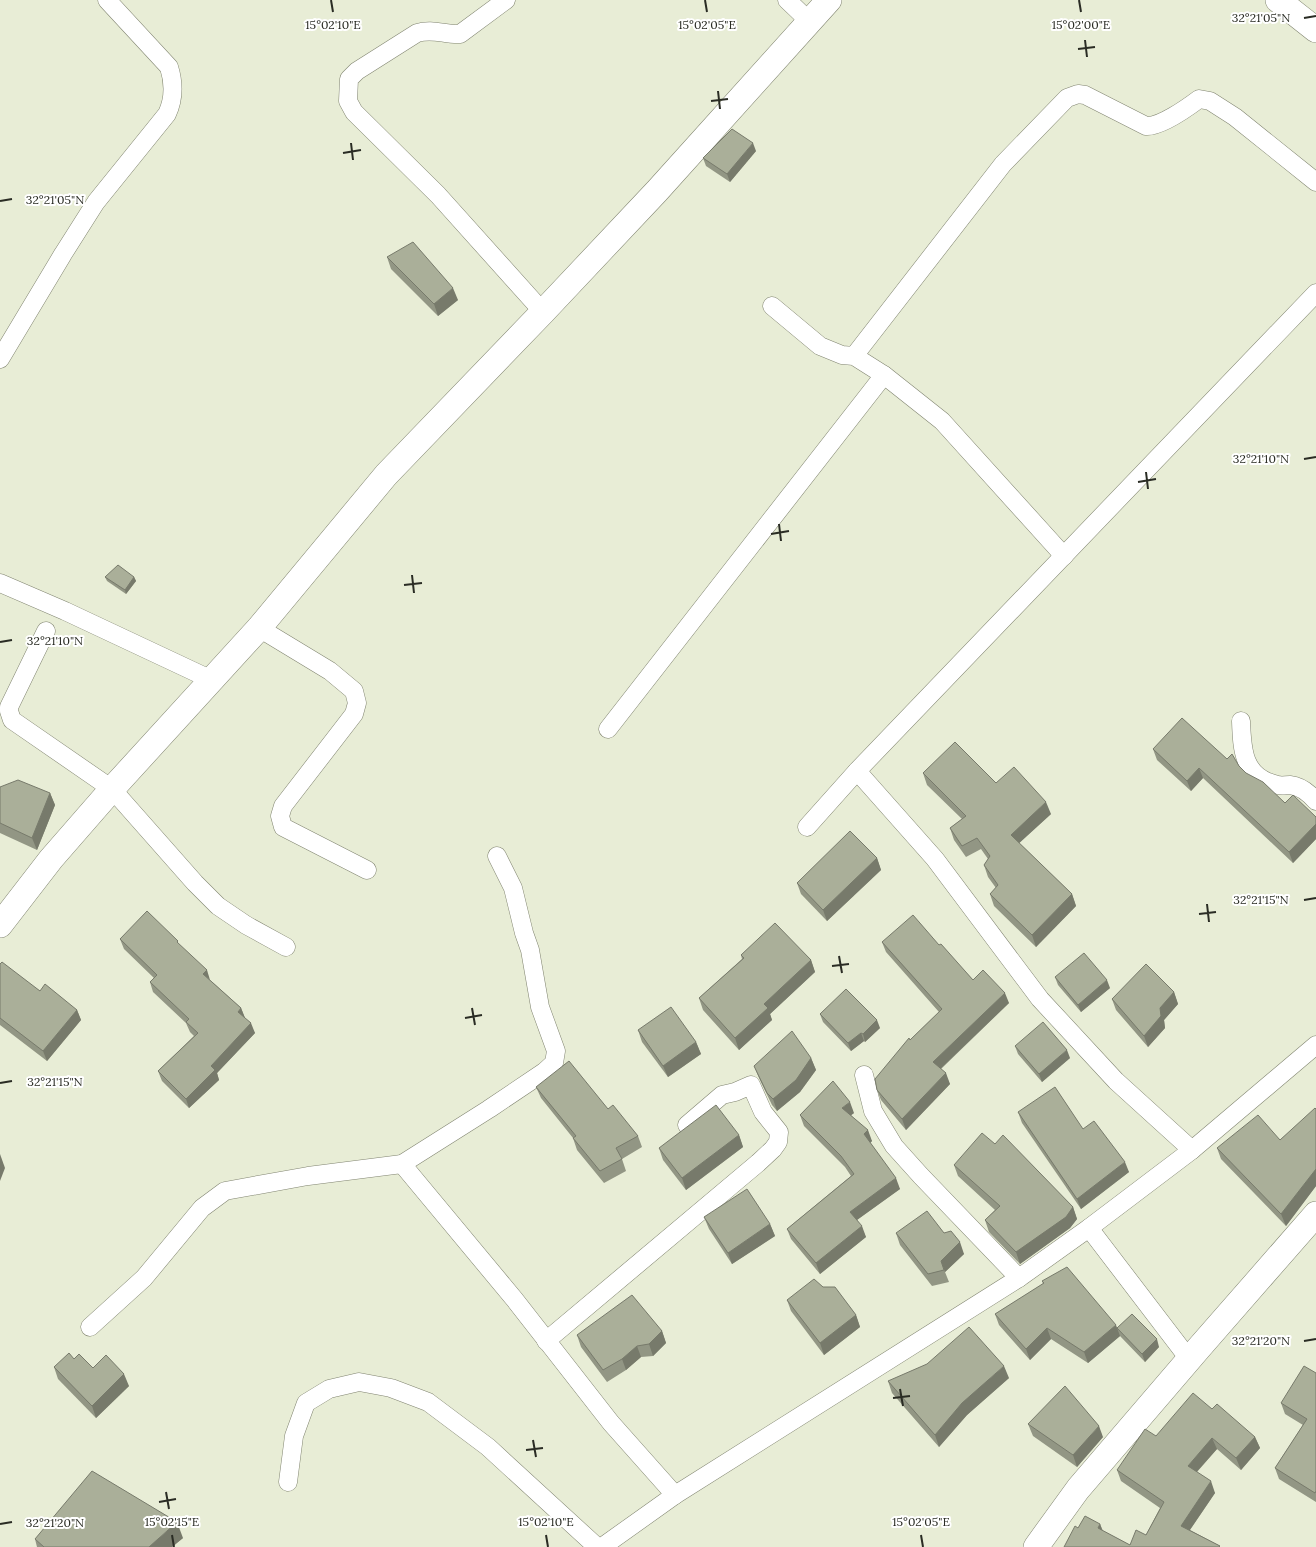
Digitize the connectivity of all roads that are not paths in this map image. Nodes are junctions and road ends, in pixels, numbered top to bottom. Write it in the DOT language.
graph roads {
  1 [pos="107,0"];
  2 [pos="506,0"];
  3 [pos="787,0"];
  4 [pos="829,0"];
  5 [pos="1278,0"];
  6 [pos="809,21"];
  7 [pos="1316,30"];
  8 [pos="1316,182"];
  9 [pos="1316,292"];
  10 [pos="772,306"];
  11 [pos="543,312"];
  12 [pos="854,356"];
  13 [pos="0,360"];
  14 [pos="884,375"];
  15 [pos="1064,556"];
  16 [pos="0,583"];
  17 [pos="259,628"];
  18 [pos="46,631"];
  19 [pos="212,680"];
  20 [pos="1241,721"];
  21 [pos="608,729"];
  22 [pos="857,770"];
  23 [pos="112,789"];
  24 [pos="1316,801"];
  25 [pos="807,827"];
  26 [pos="497,856"];
  27 [pos="367,870"];
  28 [pos="0,925"];
  29 [pos="286,947"];
  30 [pos="1316,1045"];
  31 [pos="864,1075"];
  32 [pos="687,1125"];
  33 [pos="1192,1150"];
  34 [pos="402,1164"];
  35 [pos="1316,1214"];
  36 [pos="1089,1228"];
  37 [pos="1019,1278"];
  38 [pos="90,1327"];
  39 [pos="546,1341"];
  40 [pos="1189,1359"];
  41 [pos="288,1482"];
  42 [pos="675,1495"];
  43 [pos="597,1547"];
  44 [pos="602,1547"];
  45 [pos="1036,1547"];
  1 -- 13 [label="street"];
  2 -- 11 [label="street"];
  3 -- 6 [label="street"];
  4 -- 6 [label="street"];
  5 -- 7 [label="street"];
  6 -- 11 [label="street"];
  8 -- 12 [label="street"];
  9 -- 15 [label="street"];
  10 -- 12 [label="street"];
  11 -- 17 [label="street"];
  12 -- 14 [label="street"];
  14 -- 15 [label="street"];
  14 -- 21 [label="street"];
  15 -- 22 [label="street"];
  16 -- 19 [label="street"];
  17 -- 19 [label="street"];
  17 -- 27 [label="street"];
  18 -- 23 [label="street"];
  19 -- 23 [label="street"];
  20 -- 24 [label="street"];
  22 -- 25 [label="street"];
  22 -- 33 [label="street"];
  23 -- 28 [label="street"];
  23 -- 29 [label="street"];
  26 -- 34 [label="street"];
  30 -- 33 [label="street"];
  31 -- 37 [label="street"];
  32 -- 39 [label="street"];
  33 -- 36 [label="street"];
  34 -- 38 [label="street"];
  34 -- 39 [label="street"];
  35 -- 40 [label="street"];
  36 -- 37 [label="street"];
  36 -- 40 [label="street"];
  37 -- 42 [label="street"];
  39 -- 42 [label="street"];
  40 -- 45 [label="street"];
  41 -- 43 [label="street"];
  42 -- 44 [label="street"];
}
